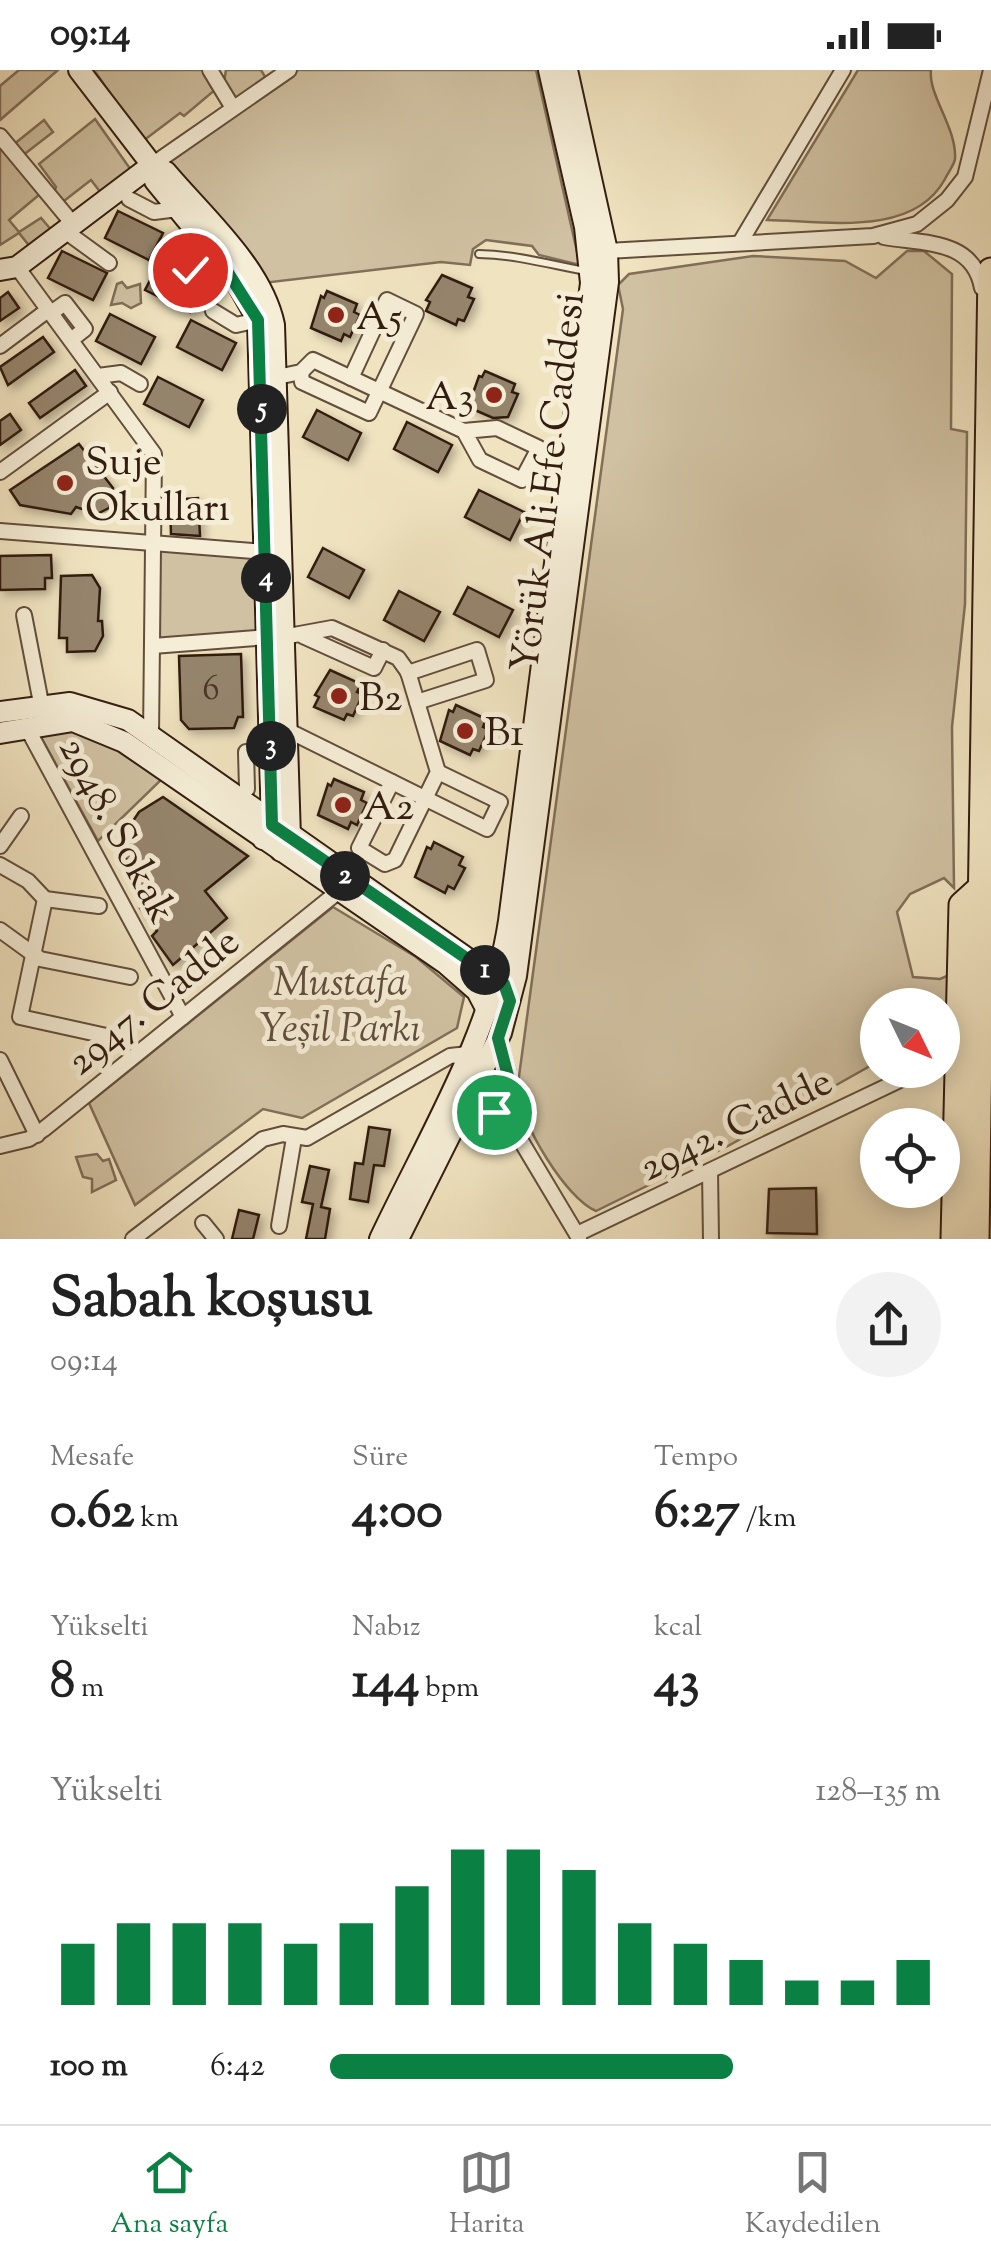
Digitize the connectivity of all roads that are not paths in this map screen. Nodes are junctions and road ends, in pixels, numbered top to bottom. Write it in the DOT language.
graph roads {
  1 [pos="79,70"];
  2 [pos="210,70"];
  3 [pos="289,70"];
  4 [pos="549,70"];
  5 [pos="567,70"];
  6 [pos="843,70"];
  7 [pos="991,70"];
  8 [pos="233,108"];
  9 [pos="0,136"];
  10 [pos="152,165"];
  11 [pos="130,199"];
  12 [pos="178,209"];
  13 [pos="69,228"];
  14 [pos="873,236"];
  15 [pos="741,242"];
  16 [pos="181,247"];
  17 [pos="479,254"];
  18 [pos="596,259"];
  19 [pos="220,260"];
  20 [pos="109,263"];
  21 [pos="8,269"];
  22 [pos="991,271"];
  23 [pos="260,310"];
  24 [pos="213,311"];
  25 [pos="50,312"];
  26 [pos="990,332"];
  27 [pos="0,346"];
  28 [pos="301,372"];
  29 [pos="98,376"];
  30 [pos="277,377"];
  31 [pos="351,378"];
  32 [pos="140,384"];
  33 [pos="379,391"];
  34 [pos="110,392"];
  35 [pos="464,431"];
  36 [pos="0,472"];
  37 [pos="0,532"];
  38 [pos="154,544"];
  39 [pos="266,552"];
  40 [pos="24,615"];
  41 [pos="284,636"];
  42 [pos="153,646"];
  43 [pos="408,674"];
  44 [pos="417,702"];
  45 [pos="41,703"];
  46 [pos="0,712"];
  47 [pos="26,726"];
  48 [pos="286,730"];
  49 [pos="0,733"];
  50 [pos="151,736"];
  51 [pos="271,750"];
  52 [pos="438,772"];
  53 [pos="392,782"];
  54 [pos="247,789"];
  55 [pos="425,798"];
  56 [pos="21,816"];
  57 [pos="277,838"];
  58 [pos="0,846"];
  59 [pos="0,866"];
  60 [pos="344,884"];
  61 [pos="983,886"];
  62 [pos="44,898"];
  63 [pos="99,906"];
  64 [pos="0,930"];
  65 [pos="33,956"];
  66 [pos="130,977"];
  67 [pos="498,978"];
  68 [pos="956,988"];
  69 [pos="510,1004"];
  70 [pos="487,1010"];
  71 [pos="183,1016"];
  72 [pos="111,1037"];
  73 [pos="498,1038"];
  74 [pos="468,1054"];
  75 [pos="0,1060"];
  76 [pos="481,1074"];
  77 [pos="884,1088"];
  78 [pos="952,1088"];
  79 [pos="461,1112"];
  80 [pos="505,1112"];
  81 [pos="37,1134"];
  82 [pos="294,1138"];
  83 [pos="0,1146"];
  84 [pos="710,1172"];
  85 [pos="202,1223"];
  86 [pos="278,1226"];
  87 [pos="140,1236"];
  88 [pos="578,1236"];
  89 [pos="216,1239"];
  90 [pos="380,1239"];
  91 [pos="398,1239"];
  92 [pos="711,1239"];
  93 [pos="954,1239"];
  94 [pos="976,1239"];
  1 -- 10 [label="street"];
  2 -- 8 [label="street"];
  3 -- 8 [label="street"];
  4 -- 18 [label="street, Yörük Ali Efe Caddesi"];
  5 -- 18 [label="street, Yörük Ali Efe Caddesi"];
  6 -- 15 [label="street"];
  7 -- 14 [label="street"];
  8 -- 10 [label="street"];
  9 -- 13 [label="street"];
  10 -- 12 [label="street"];
  10 -- 13 [label="street"];
  10 -- 23 [label="street"];
  11 -- 12 [label="street"];
  12 -- 19 [label="street"];
  13 -- 20 [label="street"];
  13 -- 21 [label="street"];
  14 -- 15 [label="street"];
  14 -- 26 [label="street"];
  15 -- 18 [label="street"];
  16 -- 19 [label="street"];
  17 -- 18 [label="lane"];
  18 -- 67 [label="street, Yörük Ali Efe Caddesi"];
  18 -- 69 [label="street, Yörük Ali Efe Caddesi"];
  19 -- 23 [label="street"];
  21 -- 25 [label="street"];
  22 -- 26 [label="highway"];
  23 -- 24 [label="street"];
  23 -- 30 [label="street"];
  23 -- 39 [label="street"];
  25 -- 27 [label="street"];
  25 -- 29 [label="street"];
  26 -- 61 [label="highway"];
  28 -- 30 [label="street"];
  28 -- 31 [label="street"];
  28 -- 33 [label="street"];
  29 -- 32 [label="street"];
  29 -- 34 [label="street"];
  30 -- 41 [label="street"];
  31 -- 33 [label="street"];
  31 -- 33 [label="street"];
  33 -- 35 [label="street"];
  34 -- 36 [label="street"];
  34 -- 38 [label="street"];
  35 -- 35 [label="street"];
  37 -- 38 [label="street"];
  38 -- 39 [label="street"];
  38 -- 42 [label="street"];
  39 -- 41 [label="street"];
  40 -- 45 [label="street"];
  41 -- 42 [label="street"];
  41 -- 43 [label="street"];
  41 -- 48 [label="street"];
  41 -- 51 [label="street"];
  42 -- 50 [label="street"];
  43 -- 44 [label="street"];
  43 -- 44 [label="street"];
  44 -- 52 [label="street"];
  45 -- 46 [label="street"];
  45 -- 50 [label="street"];
  47 -- 49 [label="street"];
  47 -- 57 [label="street"];
  47 -- 71 [label="street, 2948. Sokak"];
  48 -- 53 [label="street"];
  48 -- 57 [label="street"];
  50 -- 57 [label="street"];
  51 -- 54 [label="street"];
  51 -- 57 [label="street"];
  52 -- 55 [label="street"];
  52 -- 55 [label="street"];
  53 -- 55 [label="street"];
  53 -- 55 [label="street"];
  56 -- 58 [label="street"];
  57 -- 60 [label="street"];
  59 -- 62 [label="street"];
  60 -- 67 [label="street"];
  60 -- 70 [label="street"];
  60 -- 71 [label="street, 2947. Cadde"];
  61 -- 68 [label="highway"];
  61 -- 94 [label="highway"];
  62 -- 63 [label="street"];
  62 -- 65 [label="street"];
  64 -- 65 [label="street"];
  65 -- 66 [label="street"];
  65 -- 72 [label="street"];
  67 -- 69 [label="street"];
  67 -- 70 [label="street, Yörük Ali Efe Caddesi"];
  69 -- 73 [label="street, Yörük Ali Efe Caddesi"];
  70 -- 74 [label="street, Yörük Ali Efe Caddesi"];
  71 -- 81 [label="street, 2947. Cadde"];
  73 -- 76 [label="street, Yörük Ali Efe Caddesi"];
  73 -- 80 [label="street"];
  74 -- 76 [label="street"];
  74 -- 82 [label="street"];
  74 -- 90 [label="street, Yörük Ali Efe Caddesi"];
  75 -- 81 [label="street"];
  76 -- 79 [label="street, Yörük Ali Efe Caddesi"];
  76 -- 80 [label="street"];
  77 -- 84 [label="street, 2942. Cadde"];
  78 -- 93 [label="highway"];
  79 -- 80 [label="street"];
  79 -- 91 [label="street, Yörük Ali Efe Caddesi"];
  80 -- 88 [label="street"];
  81 -- 83 [label="street, 2947. Cadde"];
  82 -- 86 [label="street"];
  82 -- 87 [label="street"];
  84 -- 88 [label="street, 2942. Cadde"];
  84 -- 92 [label="street"];
  85 -- 89 [label="street"];
}
